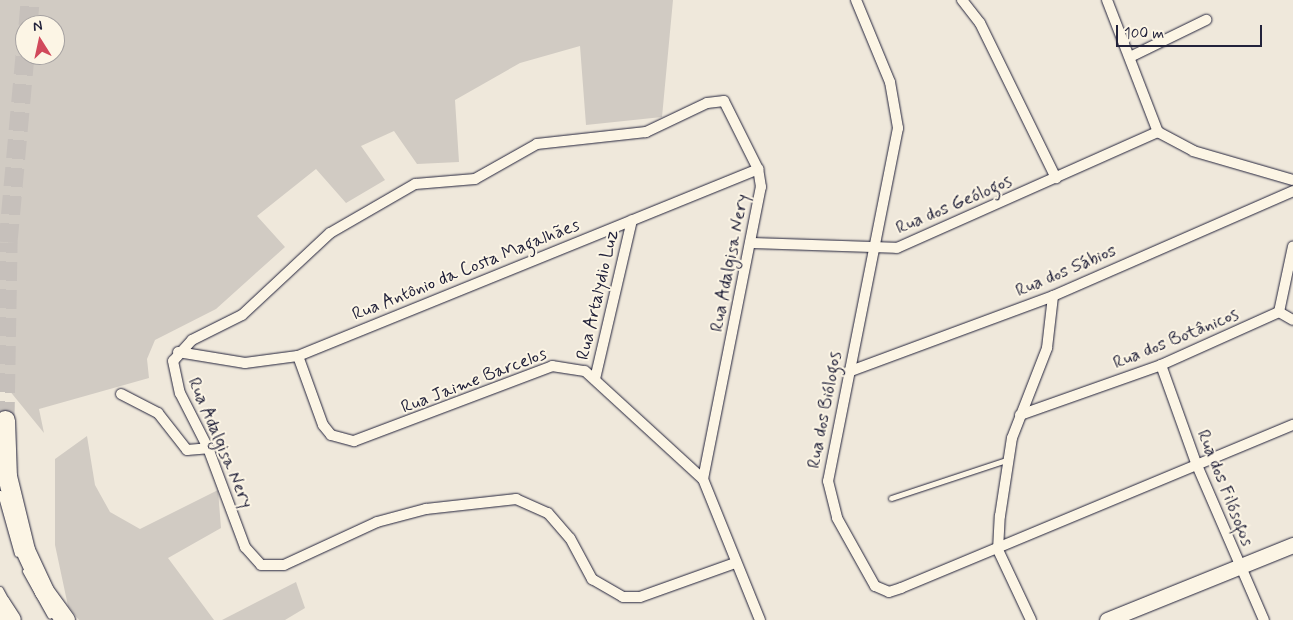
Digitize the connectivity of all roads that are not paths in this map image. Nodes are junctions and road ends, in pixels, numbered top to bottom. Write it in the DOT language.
graph roads {
  1 [pos="856,0"];
  2 [pos="962,0"];
  3 [pos="1107,0"];
  4 [pos="1206,20"];
  5 [pos="1130,57"];
  6 [pos="1158,132"];
  7 [pos="758,170"];
  8 [pos="1056,178"];
  9 [pos="1293,180"];
  10 [pos="1293,191"];
  11 [pos="632,220"];
  12 [pos="750,243"];
  13 [pos="1293,246"];
  14 [pos="872,249"];
  15 [pos="1052,296"];
  16 [pos="1279,312"];
  17 [pos="1293,320"];
  18 [pos="178,352"];
  19 [pos="298,356"];
  20 [pos="1160,365"];
  21 [pos="848,372"];
  22 [pos="595,378"];
  23 [pos="121,394"];
  24 [pos="1020,415"];
  25 [pos="5,420"];
  26 [pos="1293,425"];
  27 [pos="208,448"];
  28 [pos="1009,459"];
  29 [pos="1196,464"];
  30 [pos="703,479"];
  31 [pos="0,492"];
  32 [pos="891,498"];
  33 [pos="1293,544"];
  34 [pos="998,550"];
  35 [pos="735,563"];
  36 [pos="1239,567"];
  37 [pos="0,589"];
  38 [pos="0,603"];
  39 [pos="11,620"];
  40 [pos="20,620"];
  41 [pos="54,620"];
  42 [pos="65,620"];
  43 [pos="760,620"];
  44 [pos="1031,620"];
  45 [pos="1107,620"];
  46 [pos="1264,620"];
  1 -- 14 [label="street, Rua dos Biólogos"];
  2 -- 8 [label="street"];
  3 -- 5 [label="street"];
  4 -- 5 [label="street"];
  5 -- 6 [label="street"];
  6 -- 8 [label="street, Rua dos Geólogos"];
  6 -- 9 [label="street"];
  7 -- 11 [label="street, Rua Antônio da Costa Magalhães"];
  7 -- 12 [label="street, Rua Adalgisa Nery"];
  7 -- 18 [label="street, Rua Adalgisa Nery"];
  8 -- 14 [label="street, Rua dos Geólogos"];
  10 -- 15 [label="street, Rua dos Sábios"];
  11 -- 19 [label="street, Rua Antônio da Costa Magalhães"];
  11 -- 22 [label="street, Rua Artalydio Luz"];
  12 -- 14 [label="street, Rua dos Geólogos"];
  12 -- 30 [label="street, Rua Adalgisa Nery"];
  13 -- 16 [label="street"];
  14 -- 21 [label="street, Rua dos Biólogos"];
  15 -- 21 [label="street, Rua dos Sábios"];
  15 -- 24 [label="street"];
  16 -- 17 [label="street"];
  16 -- 20 [label="street, Rua dos Botânicos"];
  18 -- 19 [label="street, Rua Antônio da Costa Magalhães"];
  18 -- 27 [label="street, Rua Adalgisa Nery"];
  19 -- 22 [label="street, Rua Jaime Barcelos"];
  20 -- 24 [label="street, Rua dos Botânicos"];
  20 -- 29 [label="street, Rua dos Filósofos"];
  21 -- 34 [label="street, Rua dos Biólogos"];
  22 -- 30 [label="street, Rua Jaime Barcelos"];
  23 -- 27 [label="street"];
  24 -- 28 [label="street"];
  25 -- 42 [label="highway"];
  26 -- 29 [label="street, Rua dos Biólogos"];
  27 -- 35 [label="street, Rua Adalgisa Nery"];
  28 -- 32 [label="lane"];
  28 -- 34 [label="street"];
  29 -- 34 [label="street, Rua dos Biólogos"];
  29 -- 36 [label="street, Rua dos Filósofos"];
  30 -- 35 [label="street, Rua Jaime Barcelos"];
  31 -- 41 [label="lane"];
  33 -- 36 [label="street"];
  34 -- 44 [label="street"];
  35 -- 43 [label="street, Rua Jaime Barcelos"];
  36 -- 45 [label="street"];
  36 -- 46 [label="street, Rua dos Filósofos"];
  37 -- 40 [label="lane"];
  38 -- 39 [label="highway"];
}
